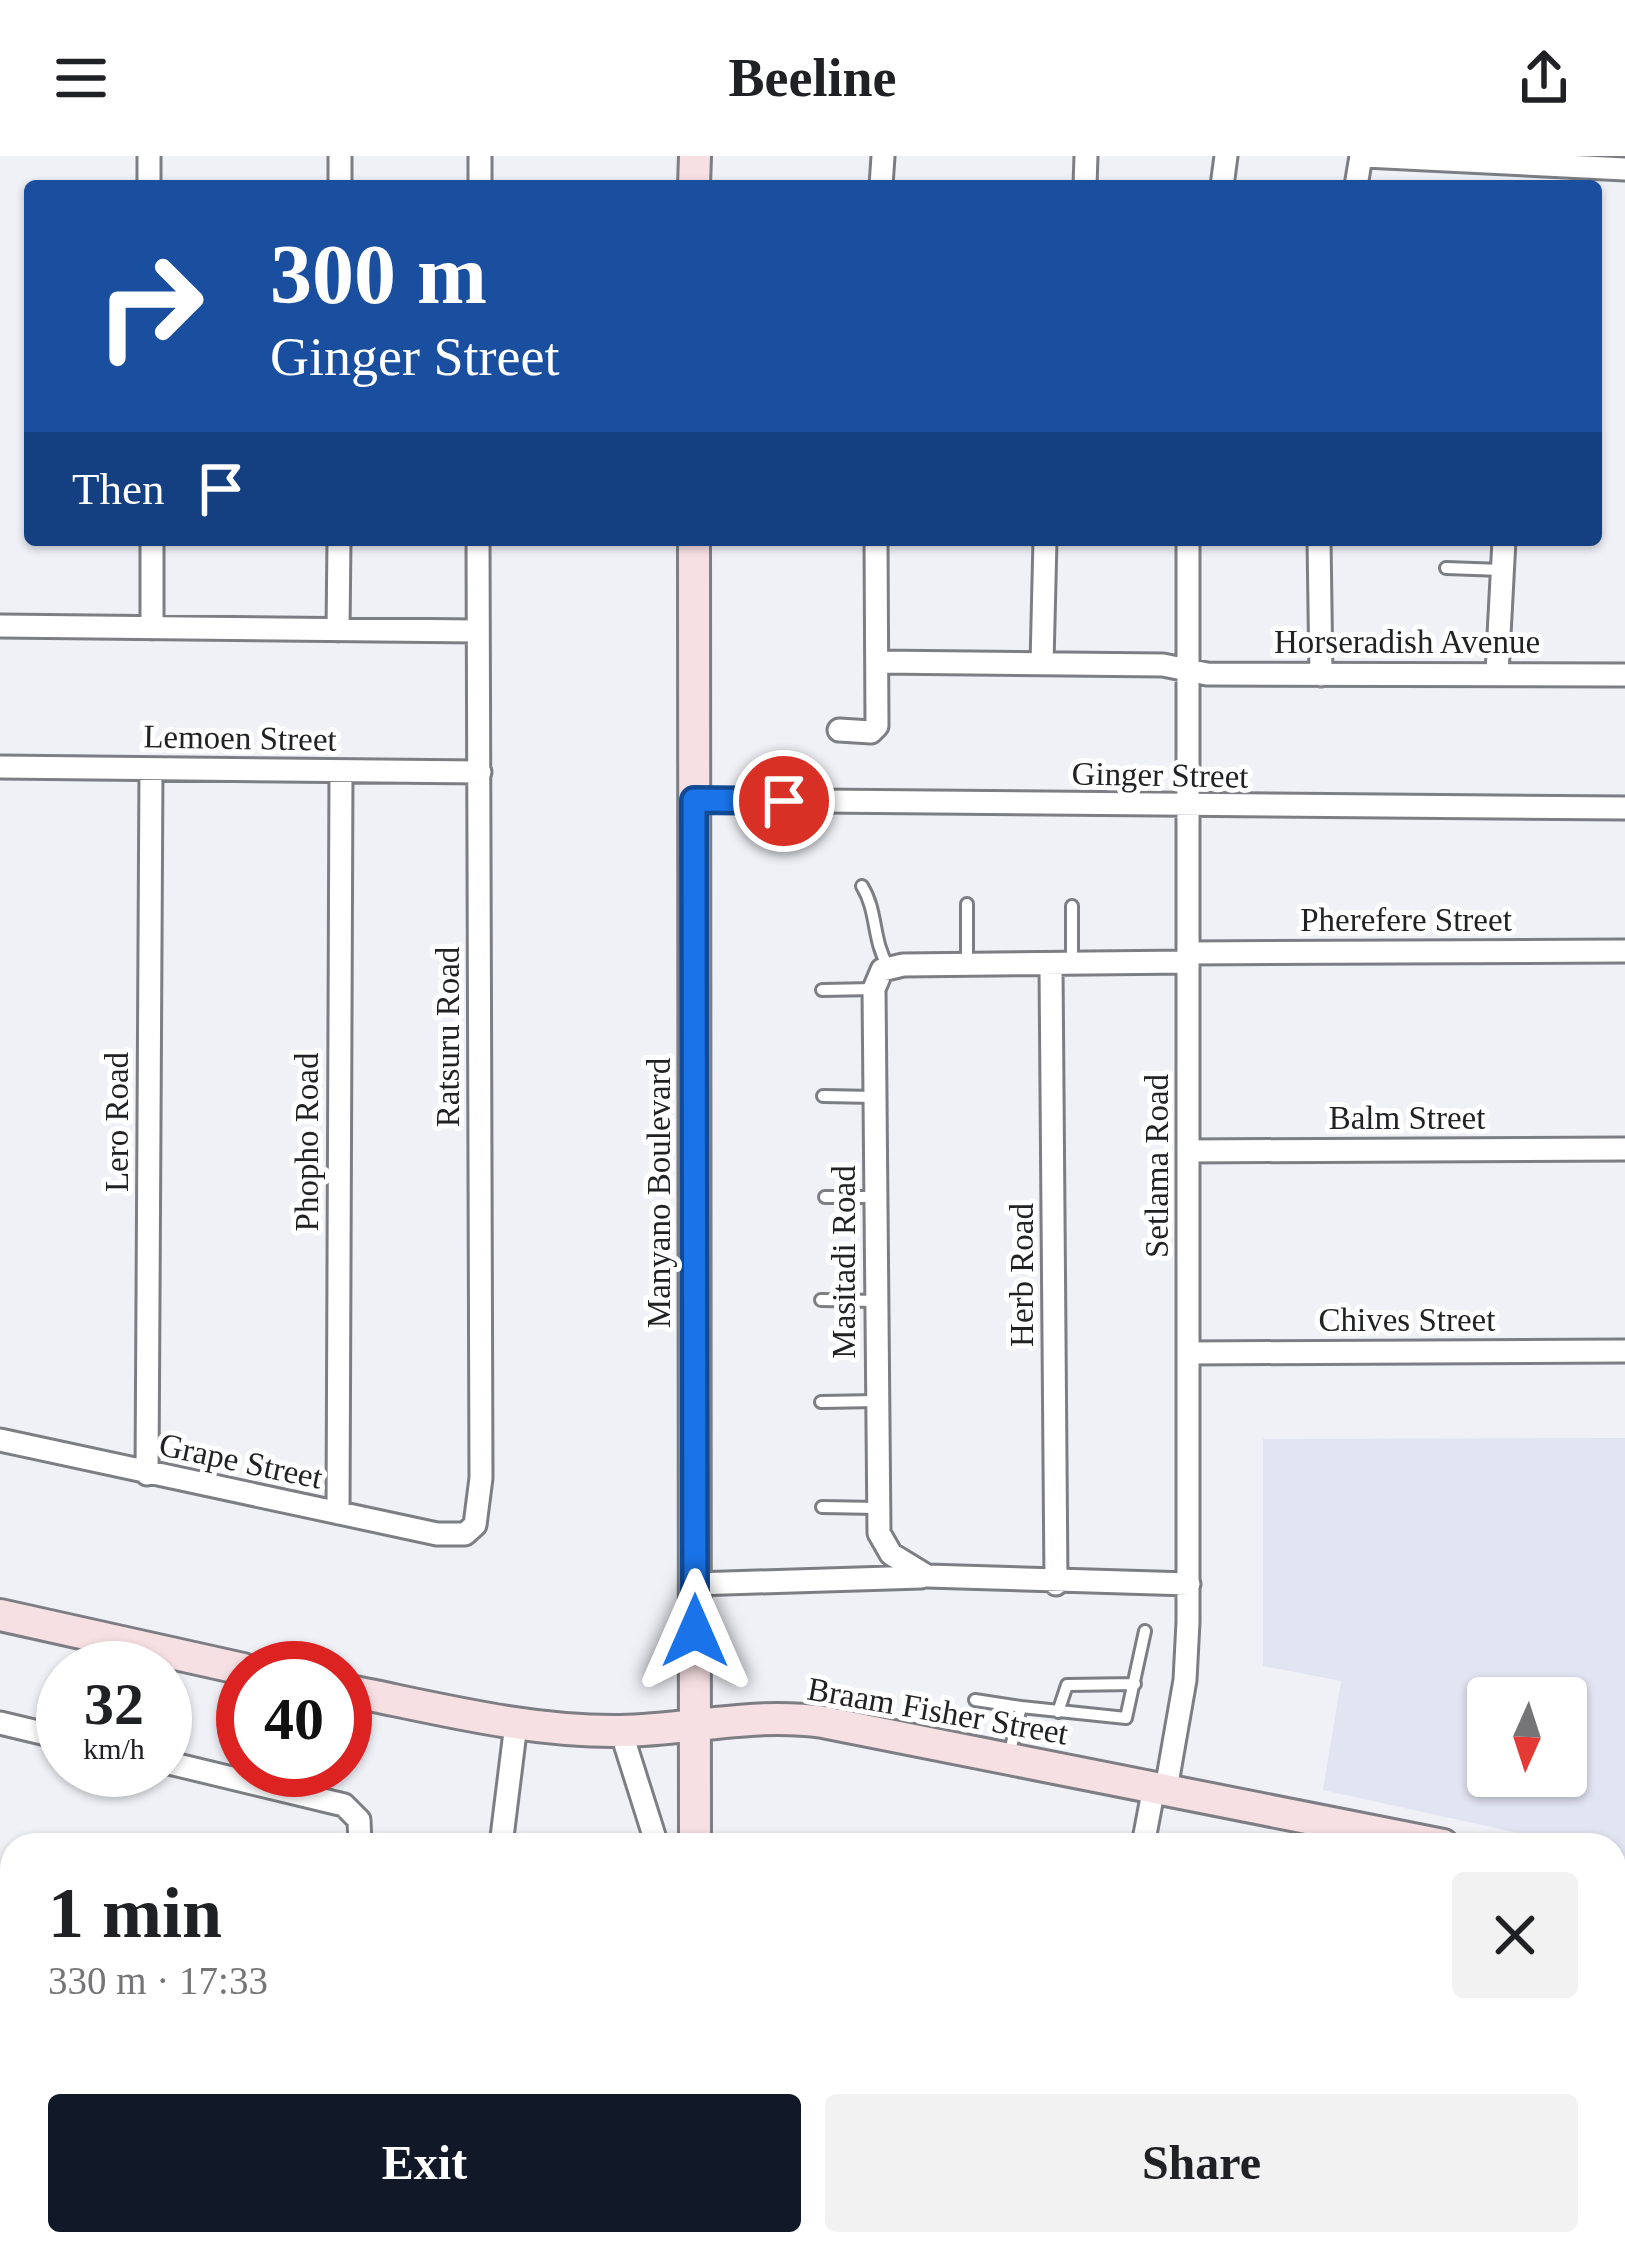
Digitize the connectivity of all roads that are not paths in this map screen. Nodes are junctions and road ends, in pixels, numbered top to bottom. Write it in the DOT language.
graph roads {
  1 [pos="1363,156"];
  2 [pos="1625,169"];
  3 [pos="1538,177"];
  4 [pos="152,546"];
  5 [pos="338,546"];
  6 [pos="478,546"];
  7 [pos="694,546"];
  8 [pos="875,546"];
  9 [pos="1045,546"];
  10 [pos="1189,546"];
  11 [pos="1319,546"];
  12 [pos="1504,546"];
  13 [pos="1446,568"];
  14 [pos="1502,570"];
  15 [pos="0,626"];
  16 [pos="152,628"];
  17 [pos="338,630"];
  18 [pos="477,631"];
  19 [pos="878,662"];
  20 [pos="1042,663"];
  21 [pos="1189,670"];
  22 [pos="1497,673"];
  23 [pos="1321,675"];
  24 [pos="1625,675"];
  25 [pos="839,730"];
  26 [pos="0,766"];
  27 [pos="151,770"];
  28 [pos="341,771"];
  29 [pos="480,772"];
  30 [pos="694,800"];
  31 [pos="1190,808"];
  32 [pos="1625,808"];
  33 [pos="862,886"];
  34 [pos="967,904"];
  35 [pos="1072,906"];
  36 [pos="1625,951"];
  37 [pos="1188,958"];
  38 [pos="968,965"];
  39 [pos="888,966"];
  40 [pos="1062,966"];
  41 [pos="874,989"];
  42 [pos="822,990"];
  43 [pos="823,1096"];
  44 [pos="875,1097"];
  45 [pos="1625,1149"];
  46 [pos="1189,1151"];
  47 [pos="825,1197"];
  48 [pos="876,1197"];
  49 [pos="821,1300"];
  50 [pos="877,1301"];
  51 [pos="1625,1351"];
  52 [pos="1190,1353"];
  53 [pos="878,1401"];
  54 [pos="821,1402"];
  55 [pos="0,1440"];
  56 [pos="146,1474"];
  57 [pos="822,1507"];
  58 [pos="878,1508"];
  59 [pos="338,1513"];
  60 [pos="470,1531"];
  61 [pos="927,1576"];
  62 [pos="695,1584"];
  63 [pos="1056,1584"];
  64 [pos="1189,1584"];
  65 [pos="0,1615"];
  66 [pos="1145,1631"];
  67 [pos="216,1663"];
  68 [pos="1136,1684"];
  69 [pos="372,1695"];
  70 [pos="975,1700"];
  71 [pos="1021,1707"];
  72 [pos="1058,1712"];
  73 [pos="0,1723"];
  74 [pos="517,1724"];
  75 [pos="695,1724"];
  76 [pos="621,1731"];
  77 [pos="36,1732"];
  78 [pos="1009,1759"];
  79 [pos="192,1768"];
  80 [pos="1160,1788"];
  81 [pos="360,1833"];
  82 [pos="503,1833"];
  83 [pos="653,1833"];
  84 [pos="694,1833"];
  85 [pos="1147,1833"];
  86 [pos="1383,1833"];
  1 -- 3 [label="street"];
  2 -- 3 [label="street"];
  4 -- 16 [label="street"];
  5 -- 17 [label="street"];
  6 -- 18 [label="street, Ratsuru Road"];
  7 -- 30 [label="street, Manyano Boulevard"];
  8 -- 19 [label="street"];
  9 -- 20 [label="street"];
  10 -- 21 [label="street, Setlama Road"];
  11 -- 23 [label="street"];
  12 -- 14 [label="street"];
  13 -- 14 [label="lane"];
  14 -- 22 [label="street"];
  15 -- 16 [label="street"];
  16 -- 17 [label="street"];
  17 -- 18 [label="street"];
  18 -- 29 [label="street, Ratsuru Road"];
  19 -- 20 [label="street, Horseradish Avenue"];
  19 -- 25 [label="street"];
  20 -- 21 [label="street, Horseradish Avenue"];
  21 -- 23 [label="street, Horseradish Avenue"];
  21 -- 31 [label="street, Setlama Road"];
  22 -- 23 [label="street, Horseradish Avenue"];
  22 -- 24 [label="street, Horseradish Avenue"];
  26 -- 27 [label="street, Lemoen Street"];
  27 -- 28 [label="street, Lemoen Street"];
  27 -- 56 [label="street, Lero Road"];
  28 -- 29 [label="street, Lemoen Street"];
  28 -- 59 [label="street, Phopho Road"];
  29 -- 60 [label="street, Ratsuru Road"];
  30 -- 31 [label="street, Ginger Street"];
  30 -- 62 [label="street, Manyano Boulevard"];
  31 -- 32 [label="street, Ginger Street"];
  31 -- 37 [label="street, Setlama Road"];
  33 -- 39 [label="lane"];
  34 -- 38 [label="lane"];
  35 -- 40 [label="lane"];
  36 -- 37 [label="street, Pherefere Street"];
  37 -- 40 [label="street"];
  37 -- 46 [label="street, Setlama Road"];
  38 -- 39 [label="street"];
  38 -- 40 [label="street"];
  39 -- 41 [label="street"];
  40 -- 63 [label="street, Herb Road"];
  41 -- 42 [label="lane"];
  41 -- 44 [label="street, Masitadi Road"];
  43 -- 44 [label="lane"];
  44 -- 48 [label="street, Masitadi Road"];
  45 -- 46 [label="street, Balm Street"];
  46 -- 52 [label="street, Setlama Road"];
  47 -- 48 [label="lane"];
  48 -- 50 [label="street, Masitadi Road"];
  49 -- 50 [label="lane"];
  50 -- 53 [label="street, Masitadi Road"];
  51 -- 52 [label="street, Chives Street"];
  52 -- 64 [label="street, Setlama Road"];
  53 -- 54 [label="lane"];
  53 -- 58 [label="street, Masitadi Road"];
  55 -- 56 [label="street, Grape Street"];
  56 -- 59 [label="street, Grape Street"];
  57 -- 58 [label="lane"];
  58 -- 61 [label="street, Masitadi Road"];
  59 -- 60 [label="street, Grape Street"];
  61 -- 62 [label="street"];
  61 -- 63 [label="street"];
  62 -- 75 [label="street, Manyano Boulevard"];
  63 -- 64 [label="street"];
  64 -- 80 [label="street, Setlama Road"];
  65 -- 67 [label="street"];
  66 -- 68 [label="lane"];
  68 -- 72 [label="lane"];
  68 -- 72 [label="lane"];
  69 -- 74 [label="street, Braam Fisher Street"];
  70 -- 71 [label="lane"];
  71 -- 72 [label="lane"];
  71 -- 78 [label="lane"];
  73 -- 77 [label="street"];
  74 -- 76 [label="street, Braam Fisher Street"];
  74 -- 82 [label="street"];
  75 -- 76 [label="street, Braam Fisher Street"];
  75 -- 78 [label="street, Braam Fisher Street"];
  75 -- 84 [label="street, Manyano Boulevard"];
  76 -- 83 [label="street"];
  78 -- 80 [label="street, Braam Fisher Street"];
  79 -- 81 [label="street"];
  80 -- 85 [label="street, Setlama Road"];
  80 -- 86 [label="street, Braam Fisher Street"];
}
